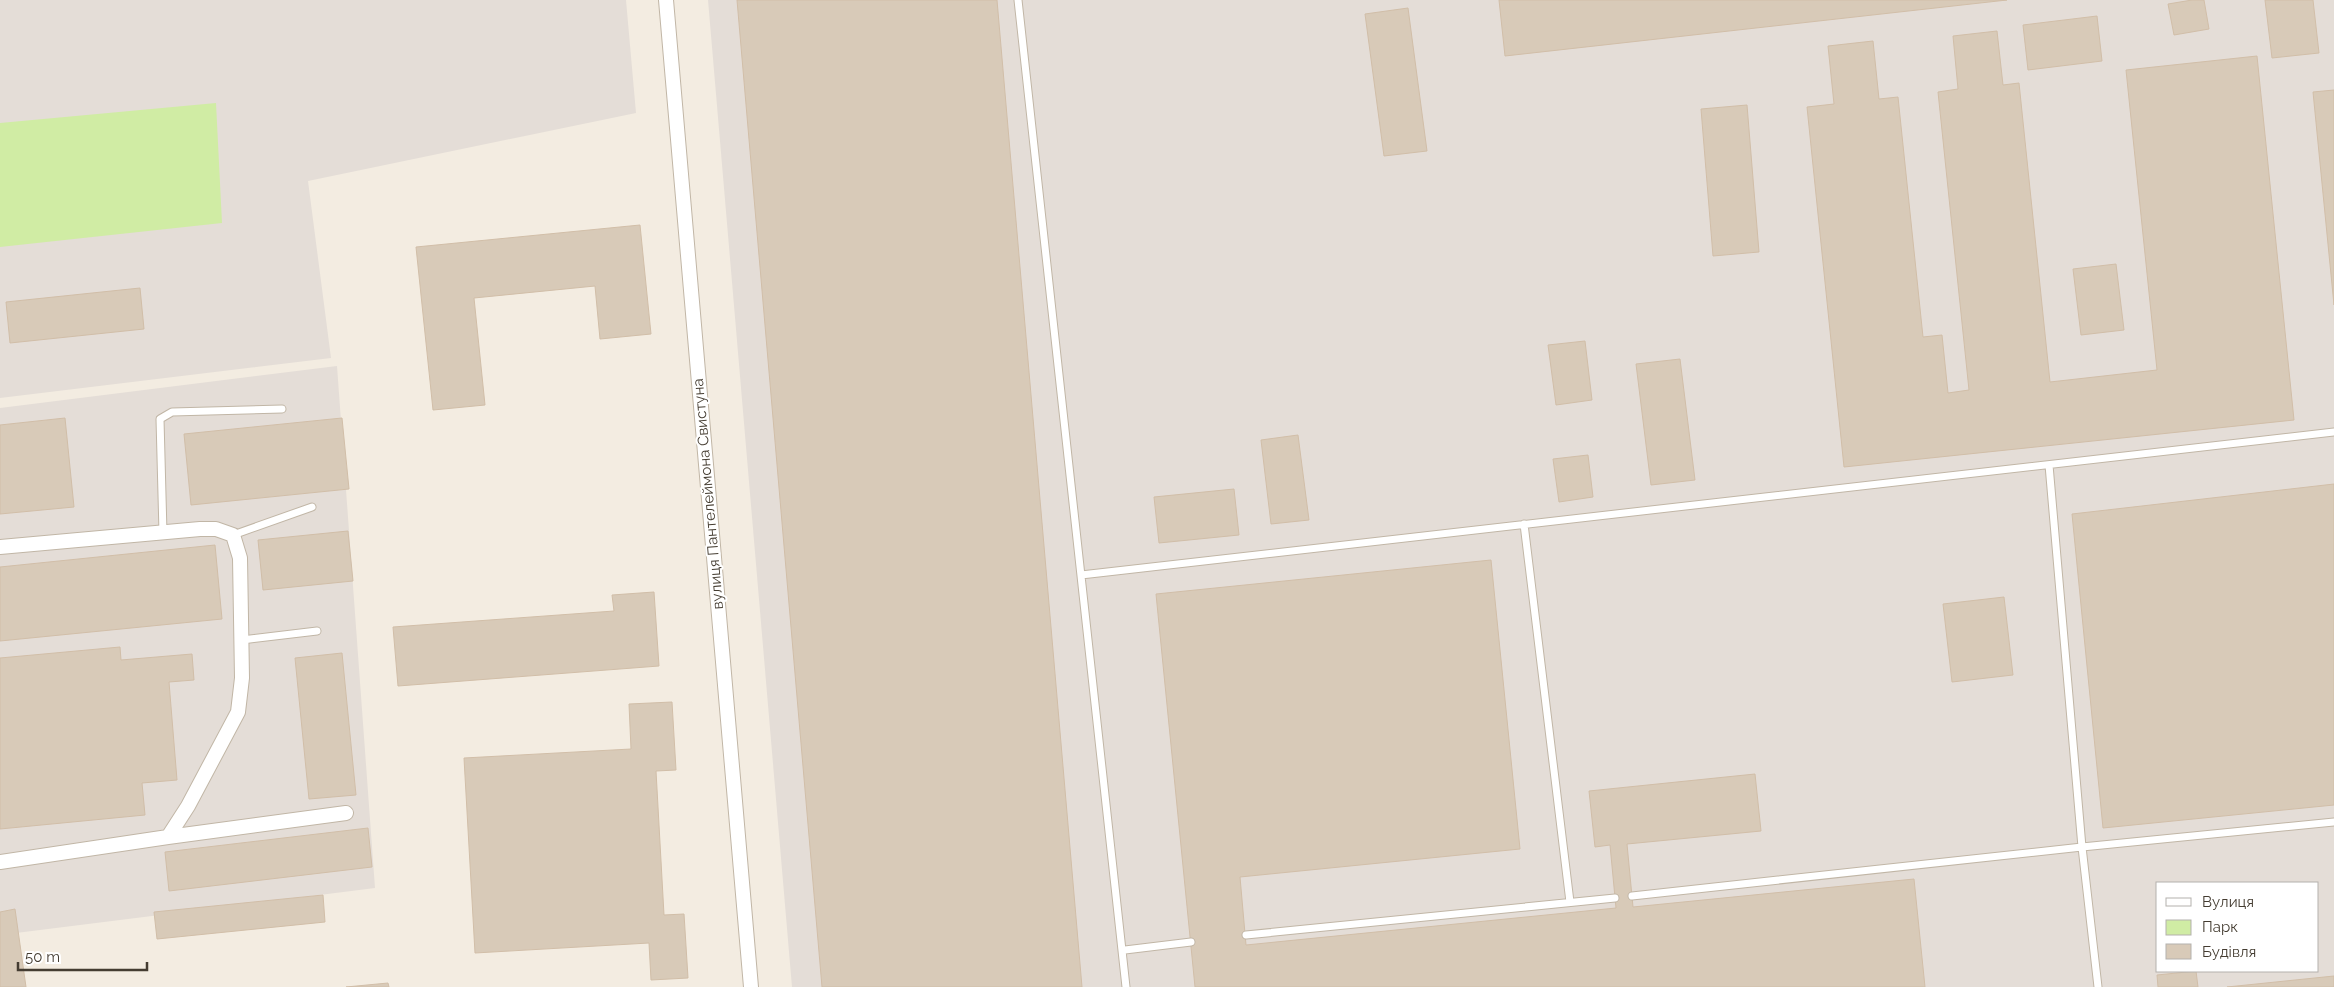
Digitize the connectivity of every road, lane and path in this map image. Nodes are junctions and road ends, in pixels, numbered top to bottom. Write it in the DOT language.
graph roads {
  1 [pos="666,0"];
  2 [pos="1018,0"];
  3 [pos="282,409"];
  4 [pos="2334,432"];
  5 [pos="2049,465"];
  6 [pos="312,507"];
  7 [pos="1524,524"];
  8 [pos="163,533"];
  9 [pos="232,535"];
  10 [pos="0,547"];
  11 [pos="1081,575"];
  12 [pos="317,631"];
  13 [pos="242,640"];
  14 [pos="346,813"];
  15 [pos="2334,822"];
  16 [pos="168,837"];
  17 [pos="2082,847"];
  18 [pos="0,862"];
  19 [pos="1632,896"];
  20 [pos="1615,898"];
  21 [pos="1570,902"];
  22 [pos="1246,935"];
  23 [pos="1191,942"];
  24 [pos="1125,950"];
  25 [pos="751,987"];
  26 [pos="1126,987"];
  27 [pos="2098,987"];
  1 -- 25 [label="street, вулиця Пантелеймона Свистуна"];
  2 -- 11 [label="lane"];
  3 -- 8 [label="lane"];
  4 -- 5 [label="lane"];
  5 -- 7 [label="lane"];
  5 -- 17 [label="lane"];
  6 -- 9 [label="lane"];
  7 -- 11 [label="lane"];
  7 -- 21 [label="lane"];
  8 -- 9 [label="street"];
  8 -- 10 [label="street"];
  9 -- 13 [label="street"];
  11 -- 26 [label="lane"];
  12 -- 13 [label="lane"];
  13 -- 16 [label="street"];
  14 -- 16 [label="street"];
  15 -- 17 [label="lane"];
  16 -- 18 [label="street"];
  17 -- 19 [label="lane"];
  17 -- 27 [label="lane"];
  20 -- 21 [label="lane"];
  21 -- 22 [label="lane"];
  23 -- 24 [label="lane"];
}
